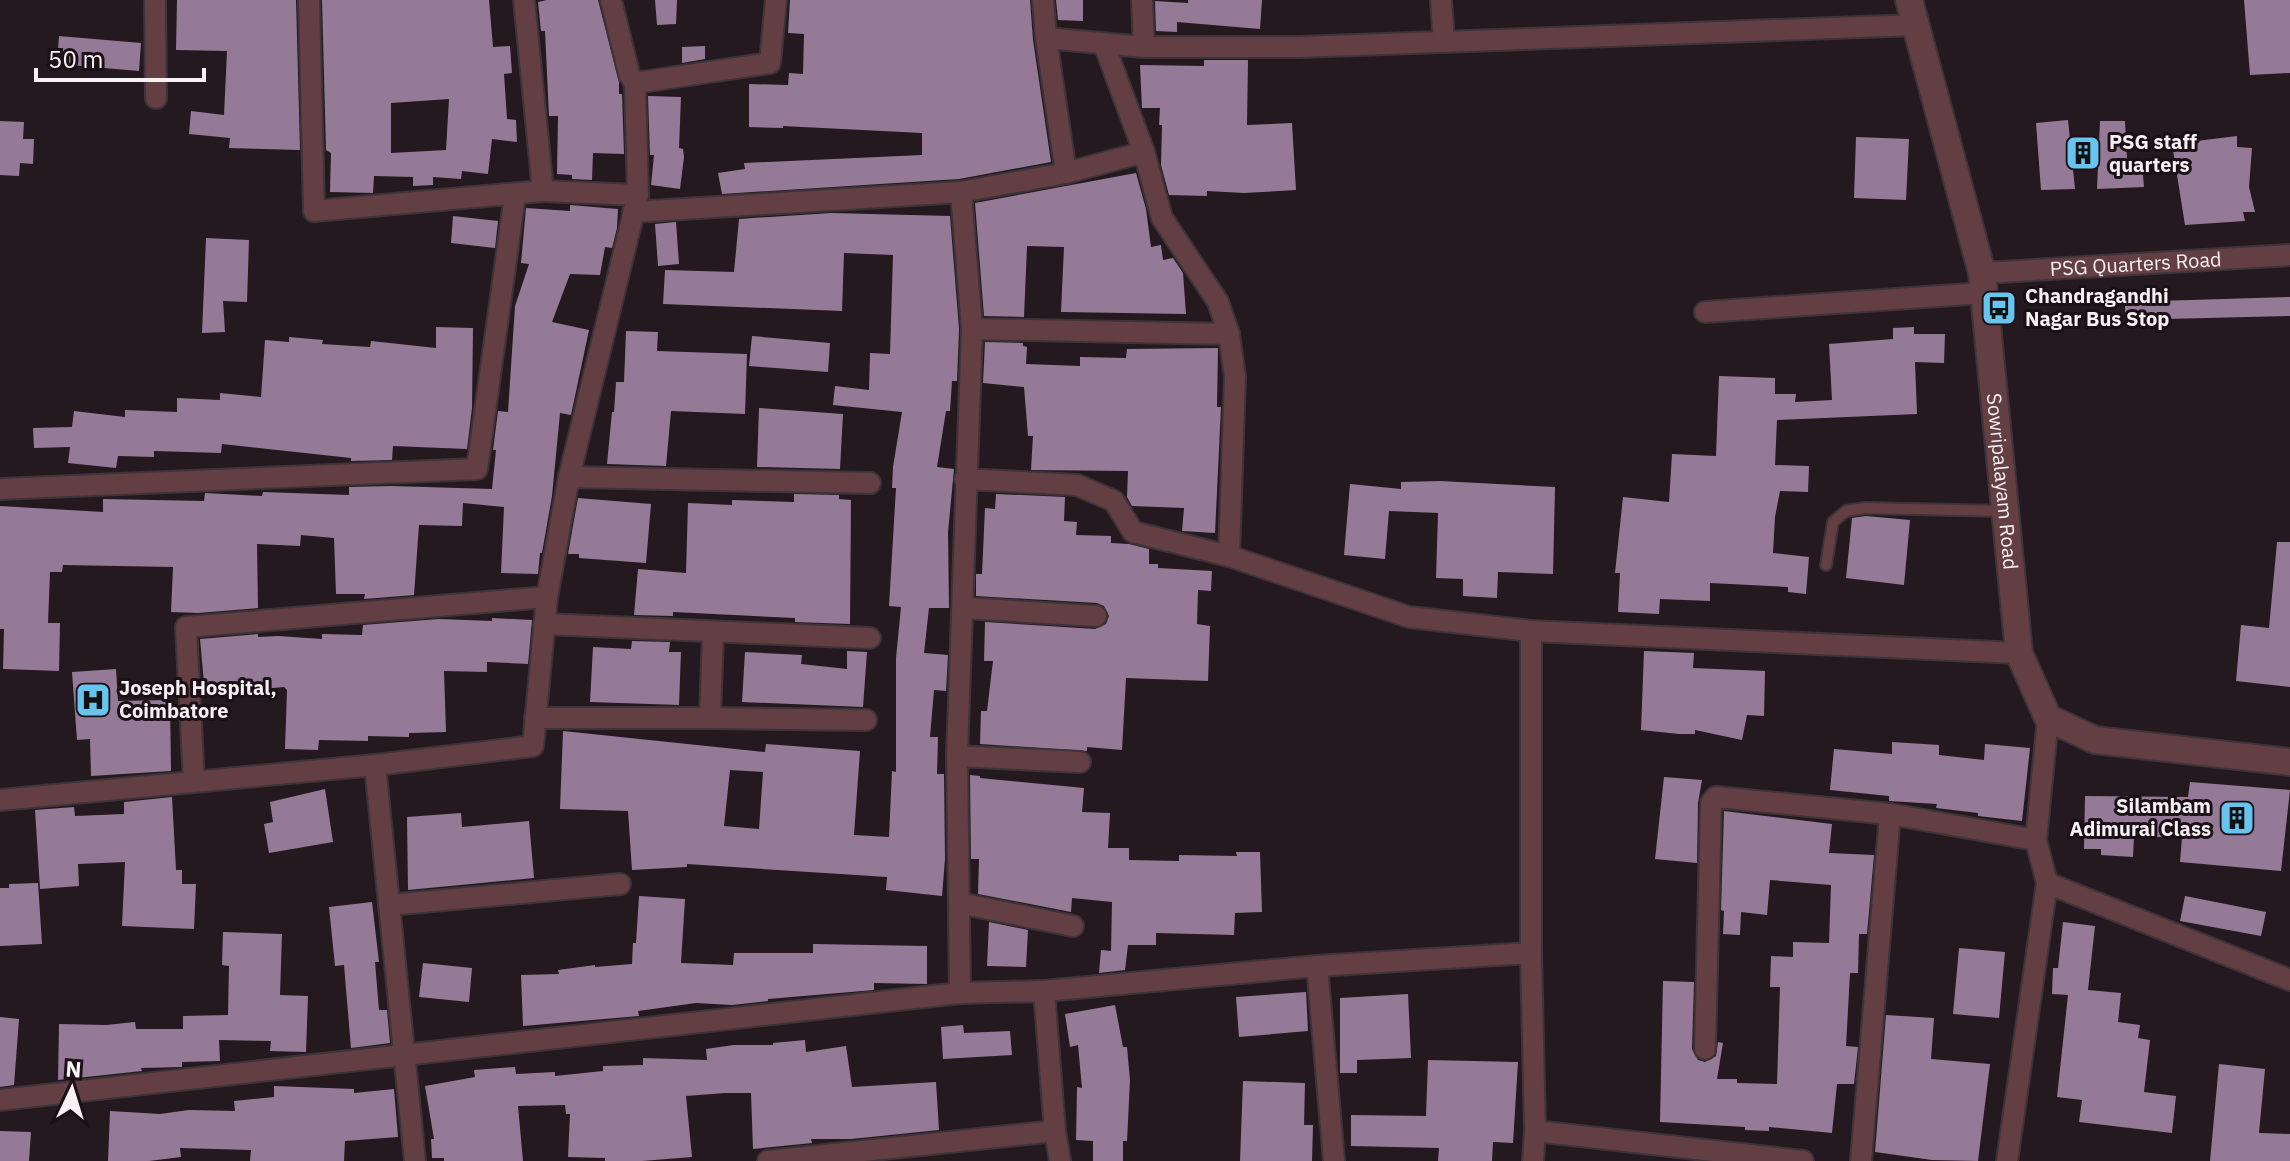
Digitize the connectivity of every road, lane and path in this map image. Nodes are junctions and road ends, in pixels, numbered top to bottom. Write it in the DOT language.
graph roads {
  1 [pos="155,0"];
  2 [pos="309,0"];
  3 [pos="524,0"];
  4 [pos="611,0"];
  5 [pos="776,0"];
  6 [pos="1043,0"];
  7 [pos="1142,0"];
  8 [pos="1441,0"];
  9 [pos="1913,12"];
  10 [pos="1046,38"];
  11 [pos="1444,42"];
  12 [pos="1104,44"];
  13 [pos="1144,47"];
  14 [pos="635,83"];
  15 [pos="156,98"];
  16 [pos="1144,152"];
  17 [pos="1066,173"];
  18 [pos="961,192"];
  19 [pos="528,193"];
  20 [pos="636,204"];
  21 [pos="2290,255"];
  22 [pos="1983,283"];
  23 [pos="1705,312"];
  24 [pos="972,329"];
  25 [pos="1229,334"];
  26 [pos="569,477"];
  27 [pos="965,479"];
  28 [pos="870,483"];
  29 [pos="0,489"];
  30 [pos="2006,512"];
  31 [pos="1229,556"];
  32 [pos="1826,565"];
  33 [pos="547,597"];
  34 [pos="963,608"];
  35 [pos="1096,616"];
  36 [pos="544,624"];
  37 [pos="1531,631"];
  38 [pos="713,633"];
  39 [pos="870,638"];
  40 [pos="2019,653"];
  41 [pos="535,718"];
  42 [pos="710,718"];
  43 [pos="2048,718"];
  44 [pos="866,720"];
  45 [pos="957,756"];
  46 [pos="1080,762"];
  47 [pos="2290,762"];
  48 [pos="375,765"];
  49 [pos="194,782"];
  50 [pos="0,800"];
  51 [pos="1890,814"];
  52 [pos="2036,840"];
  53 [pos="2047,883"];
  54 [pos="620,884"];
  55 [pos="959,903"];
  56 [pos="389,905"];
  57 [pos="1073,926"];
  58 [pos="1531,953"];
  59 [pos="1317,966"];
  60 [pos="2290,980"];
  61 [pos="1044,991"];
  62 [pos="960,993"];
  63 [pos="1705,1049"];
  64 [pos="404,1055"];
  65 [pos="0,1100"];
  66 [pos="1055,1131"];
  67 [pos="1535,1131"];
  68 [pos="415,1161"];
  69 [pos="768,1161"];
  70 [pos="1060,1161"];
  71 [pos="1334,1161"];
  72 [pos="1533,1161"];
  73 [pos="1803,1161"];
  74 [pos="1861,1161"];
  75 [pos="2007,1161"];
  1 -- 15 [label="street"];
  2 -- 19 [label="street"];
  3 -- 19 [label="street"];
  4 -- 14 [label="street"];
  5 -- 14 [label="street"];
  6 -- 10 [label="street"];
  7 -- 13 [label="street"];
  8 -- 11 [label="street"];
  9 -- 11 [label="street"];
  9 -- 22 [label="street, Sowripalayam Road"];
  10 -- 12 [label="street"];
  10 -- 17 [label="street"];
  11 -- 13 [label="street"];
  12 -- 13 [label="street"];
  12 -- 16 [label="street"];
  14 -- 20 [label="street"];
  16 -- 17 [label="street"];
  16 -- 25 [label="street"];
  17 -- 18 [label="street"];
  18 -- 20 [label="street"];
  18 -- 24 [label="street"];
  19 -- 20 [label="street"];
  19 -- 29 [label="street"];
  20 -- 26 [label="street"];
  21 -- 22 [label="street, PSG Quarters Road"];
  22 -- 23 [label="street, PSG Quarters Road"];
  22 -- 30 [label="street, Sowripalayam Road"];
  24 -- 25 [label="street"];
  24 -- 27 [label="street"];
  25 -- 31 [label="street"];
  26 -- 28 [label="street"];
  26 -- 33 [label="street"];
  27 -- 31 [label="street"];
  27 -- 34 [label="street"];
  30 -- 32 [label="lane"];
  30 -- 40 [label="street, Sowripalayam Road"];
  31 -- 37 [label="street"];
  33 -- 36 [label="street"];
  33 -- 49 [label="street"];
  34 -- 35 [label="street"];
  34 -- 45 [label="street"];
  36 -- 38 [label="street"];
  36 -- 41 [label="street"];
  37 -- 40 [label="street"];
  37 -- 58 [label="street"];
  38 -- 39 [label="street"];
  38 -- 42 [label="street"];
  40 -- 43 [label="street, Sowripalayam Road"];
  41 -- 42 [label="street"];
  41 -- 48 [label="street"];
  42 -- 44 [label="street"];
  43 -- 47 [label="street"];
  43 -- 52 [label="street"];
  45 -- 46 [label="street"];
  45 -- 55 [label="street"];
  48 -- 49 [label="street"];
  48 -- 56 [label="street"];
  49 -- 50 [label="street"];
  51 -- 52 [label="street"];
  51 -- 63 [label="street"];
  51 -- 74 [label="street"];
  52 -- 53 [label="street"];
  53 -- 60 [label="street"];
  53 -- 75 [label="street"];
  54 -- 56 [label="street"];
  55 -- 57 [label="street"];
  55 -- 62 [label="street"];
  56 -- 64 [label="street"];
  58 -- 59 [label="street"];
  58 -- 67 [label="street"];
  59 -- 61 [label="street"];
  59 -- 71 [label="street"];
  61 -- 62 [label="street"];
  61 -- 66 [label="street"];
  62 -- 64 [label="street"];
  64 -- 65 [label="street"];
  64 -- 68 [label="street"];
  66 -- 69 [label="street"];
  66 -- 70 [label="street"];
  67 -- 72 [label="street"];
  67 -- 73 [label="street"];
}
